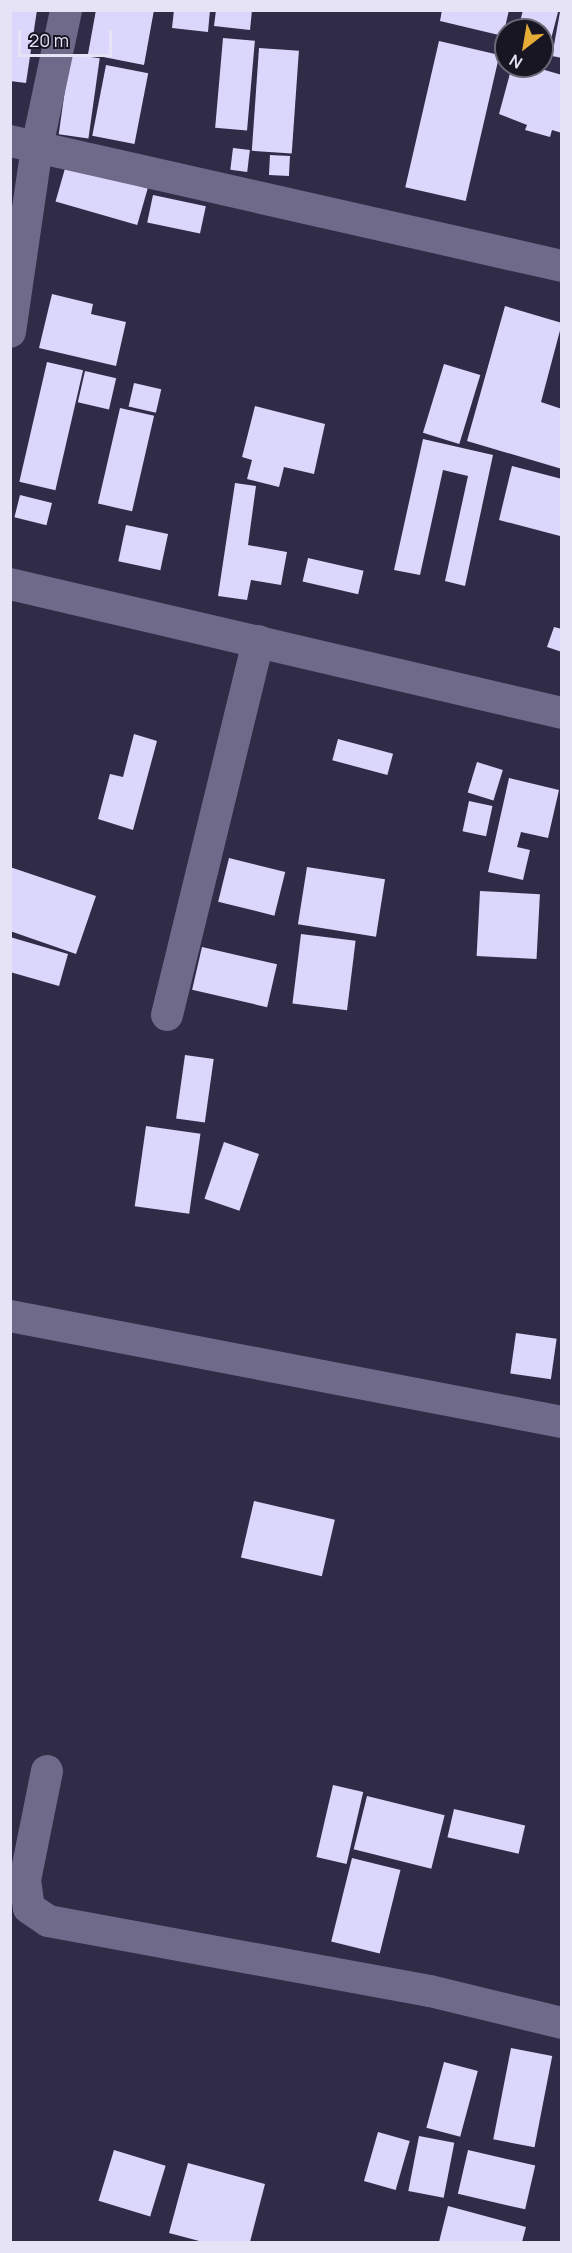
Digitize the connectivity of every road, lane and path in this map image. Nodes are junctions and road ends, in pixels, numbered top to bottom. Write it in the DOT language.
graph roads {
  1 [pos="66,10"];
  2 [pos="24,144"];
  3 [pos="561,266"];
  4 [pos="10,332"];
  5 [pos="10,584"];
  6 [pos="258,641"];
  7 [pos="561,713"];
  8 [pos="167,1015"];
  9 [pos="10,1316"];
  10 [pos="561,1422"];
  11 [pos="47,1771"];
  12 [pos="561,2023"];
  1 -- 2 [label="street"];
  2 -- 3 [label="street"];
  2 -- 4 [label="street"];
  5 -- 6 [label="street"];
  6 -- 7 [label="street"];
  6 -- 8 [label="street"];
  9 -- 10 [label="street"];
  11 -- 12 [label="street"];
}
